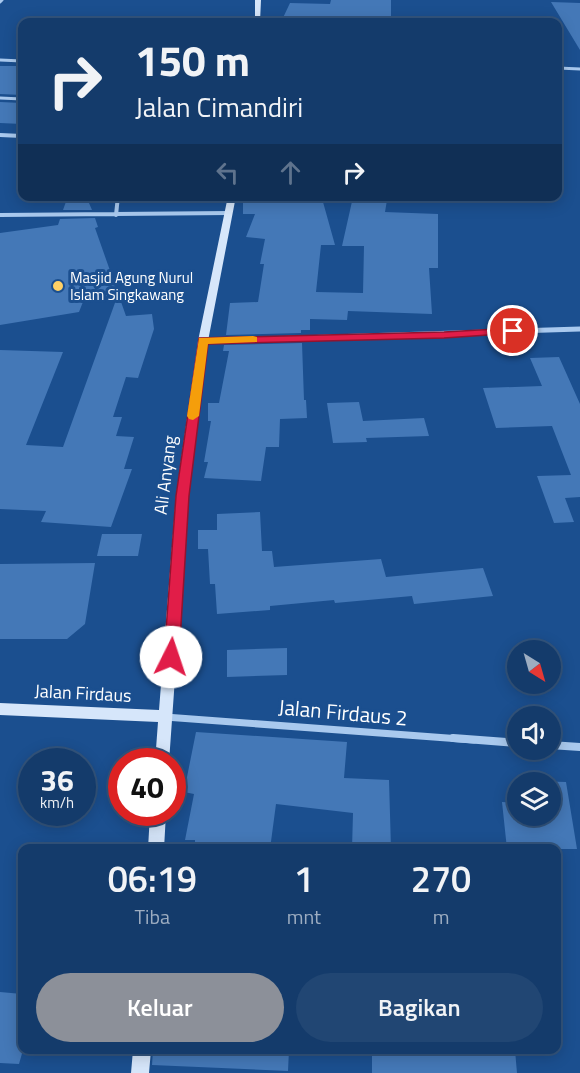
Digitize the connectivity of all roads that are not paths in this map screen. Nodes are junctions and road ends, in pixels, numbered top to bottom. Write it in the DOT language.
graph roads {
  1 [pos="258,0"];
  2 [pos="258,18"];
  3 [pos="0,60"];
  4 [pos="18,61"];
  5 [pos="562,68"];
  6 [pos="580,69"];
  7 [pos="0,98"];
  8 [pos="18,99"];
  9 [pos="0,135"];
  10 [pos="18,136"];
  11 [pos="117,201"];
  12 [pos="231,201"];
  13 [pos="229,213"];
  14 [pos="0,215"];
  15 [pos="116,215"];
  16 [pos="580,329"];
  17 [pos="203,341"];
  18 [pos="0,709"];
  19 [pos="165,717"];
  20 [pos="507,742"];
  21 [pos="561,746"];
  22 [pos="580,747"];
  23 [pos="163,748"];
  24 [pos="157,826"];
  25 [pos="156,844"];
  26 [pos="142,1054"];
  27 [pos="140,1073"];
  1 -- 2 [label="street"];
  3 -- 4 [label="street"];
  5 -- 6 [label="street"];
  7 -- 8 [label="street"];
  9 -- 10 [label="street"];
  11 -- 15 [label="street"];
  12 -- 13 [label="street, Ali Anyang"];
  13 -- 15 [label="street"];
  13 -- 17 [label="street, Ali Anyang"];
  14 -- 15 [label="street"];
  16 -- 17 [label="street"];
  17 -- 19 [label="street, Ali Anyang"];
  18 -- 19 [label="street, Jalan Firdaus"];
  19 -- 20 [label="street, Jalan Firdaus 2"];
  19 -- 23 [label="street, Ali Anyang"];
  21 -- 22 [label="street"];
  24 -- 25 [label="street"];
  26 -- 27 [label="street"];
}
